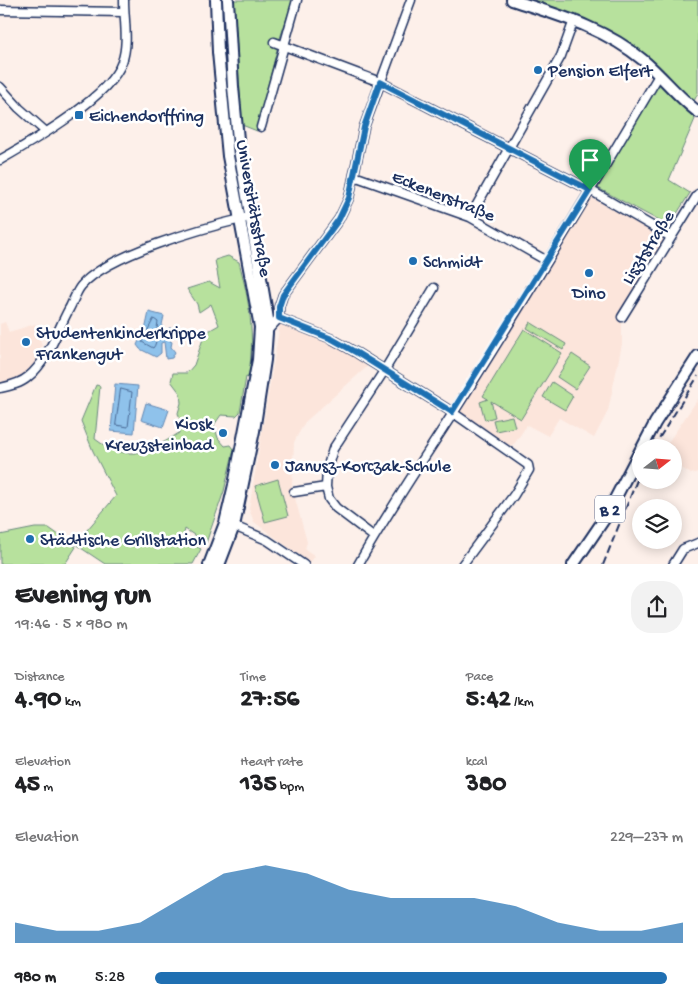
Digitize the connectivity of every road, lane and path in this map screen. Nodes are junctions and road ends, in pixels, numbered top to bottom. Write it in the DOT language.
graph roads {
  1 [pos="124,0"];
  2 [pos="216,0"];
  3 [pos="228,0"];
  4 [pos="297,0"];
  5 [pos="411,0"];
  6 [pos="512,0"];
  7 [pos="0,10"];
  8 [pos="124,12"];
  9 [pos="574,20"];
  10 [pos="274,42"];
  11 [pos="282,45"];
  12 [pos="659,75"];
  13 [pos="380,82"];
  14 [pos="0,87"];
  15 [pos="698,112"];
  16 [pos="261,127"];
  17 [pos="46,132"];
  18 [pos="509,149"];
  19 [pos="0,160"];
  20 [pos="354,176"];
  21 [pos="590,190"];
  22 [pos="698,194"];
  23 [pos="249,217"];
  24 [pos="470,217"];
  25 [pos="238,220"];
  26 [pos="671,237"];
  27 [pos="547,261"];
  28 [pos="434,288"];
  29 [pos="622,317"];
  30 [pos="279,318"];
  31 [pos="267,331"];
  32 [pos="698,356"];
  33 [pos="384,371"];
  34 [pos="0,388"];
  35 [pos="452,412"];
  36 [pos="647,439"];
  37 [pos="632,467"];
  38 [pos="326,487"];
  39 [pos="294,492"];
  40 [pos="229,524"];
  41 [pos="373,536"];
  42 [pos="698,543"];
  43 [pos="209,564"];
  44 [pos="220,564"];
  45 [pos="304,564"];
  46 [pos="358,564"];
  47 [pos="462,564"];
  48 [pos="573,564"];
  49 [pos="673,564"];
  1 -- 8 [label="street"];
  2 -- 25 [label="main road, Universitätsstraße"];
  3 -- 23 [label="main road, Universitätsstraße"];
  4 -- 11 [label="street"];
  5 -- 13 [label="street"];
  6 -- 9 [label="main road"];
  7 -- 8 [label="street"];
  8 -- 17 [label="street"];
  9 -- 12 [label="main road"];
  9 -- 18 [label="street"];
  10 -- 11 [label="street"];
  11 -- 13 [label="street"];
  11 -- 16 [label="street"];
  12 -- 15 [label="main road"];
  12 -- 21 [label="street"];
  13 -- 18 [label="street"];
  13 -- 20 [label="street"];
  14 -- 17 [label="street"];
  17 -- 19 [label="street"];
  18 -- 21 [label="street"];
  18 -- 24 [label="street"];
  20 -- 24 [label="street, Eckenerstraße"];
  20 -- 30 [label="street"];
  21 -- 26 [label="street"];
  21 -- 27 [label="street"];
  22 -- 26 [label="street, Lisztstraße"];
  23 -- 25 [label="street"];
  23 -- 31 [label="main road, Universitätsstraße"];
  24 -- 27 [label="street, Eckenerstraße"];
  25 -- 34 [label="street"];
  25 -- 40 [label="main road, Universitätsstraße"];
  26 -- 29 [label="street, Lisztstraße"];
  27 -- 35 [label="street"];
  28 -- 33 [label="street"];
  30 -- 31 [label="street"];
  30 -- 33 [label="street"];
  31 -- 40 [label="main road, Universitätsstraße"];
  32 -- 36 [label="main road, B 2"];
  33 -- 35 [label="street"];
  33 -- 38 [label="street"];
  35 -- 41 [label="street"];
  35 -- 47 [label="street"];
  37 -- 48 [label="main road, B 2"];
  38 -- 39 [label="street"];
  38 -- 41 [label="street"];
  40 -- 43 [label="main road, Universitätsstraße"];
  40 -- 44 [label="main road, Universitätsstraße"];
  40 -- 45 [label="street"];
  41 -- 46 [label="street"];
  42 -- 49 [label="street"];
}
